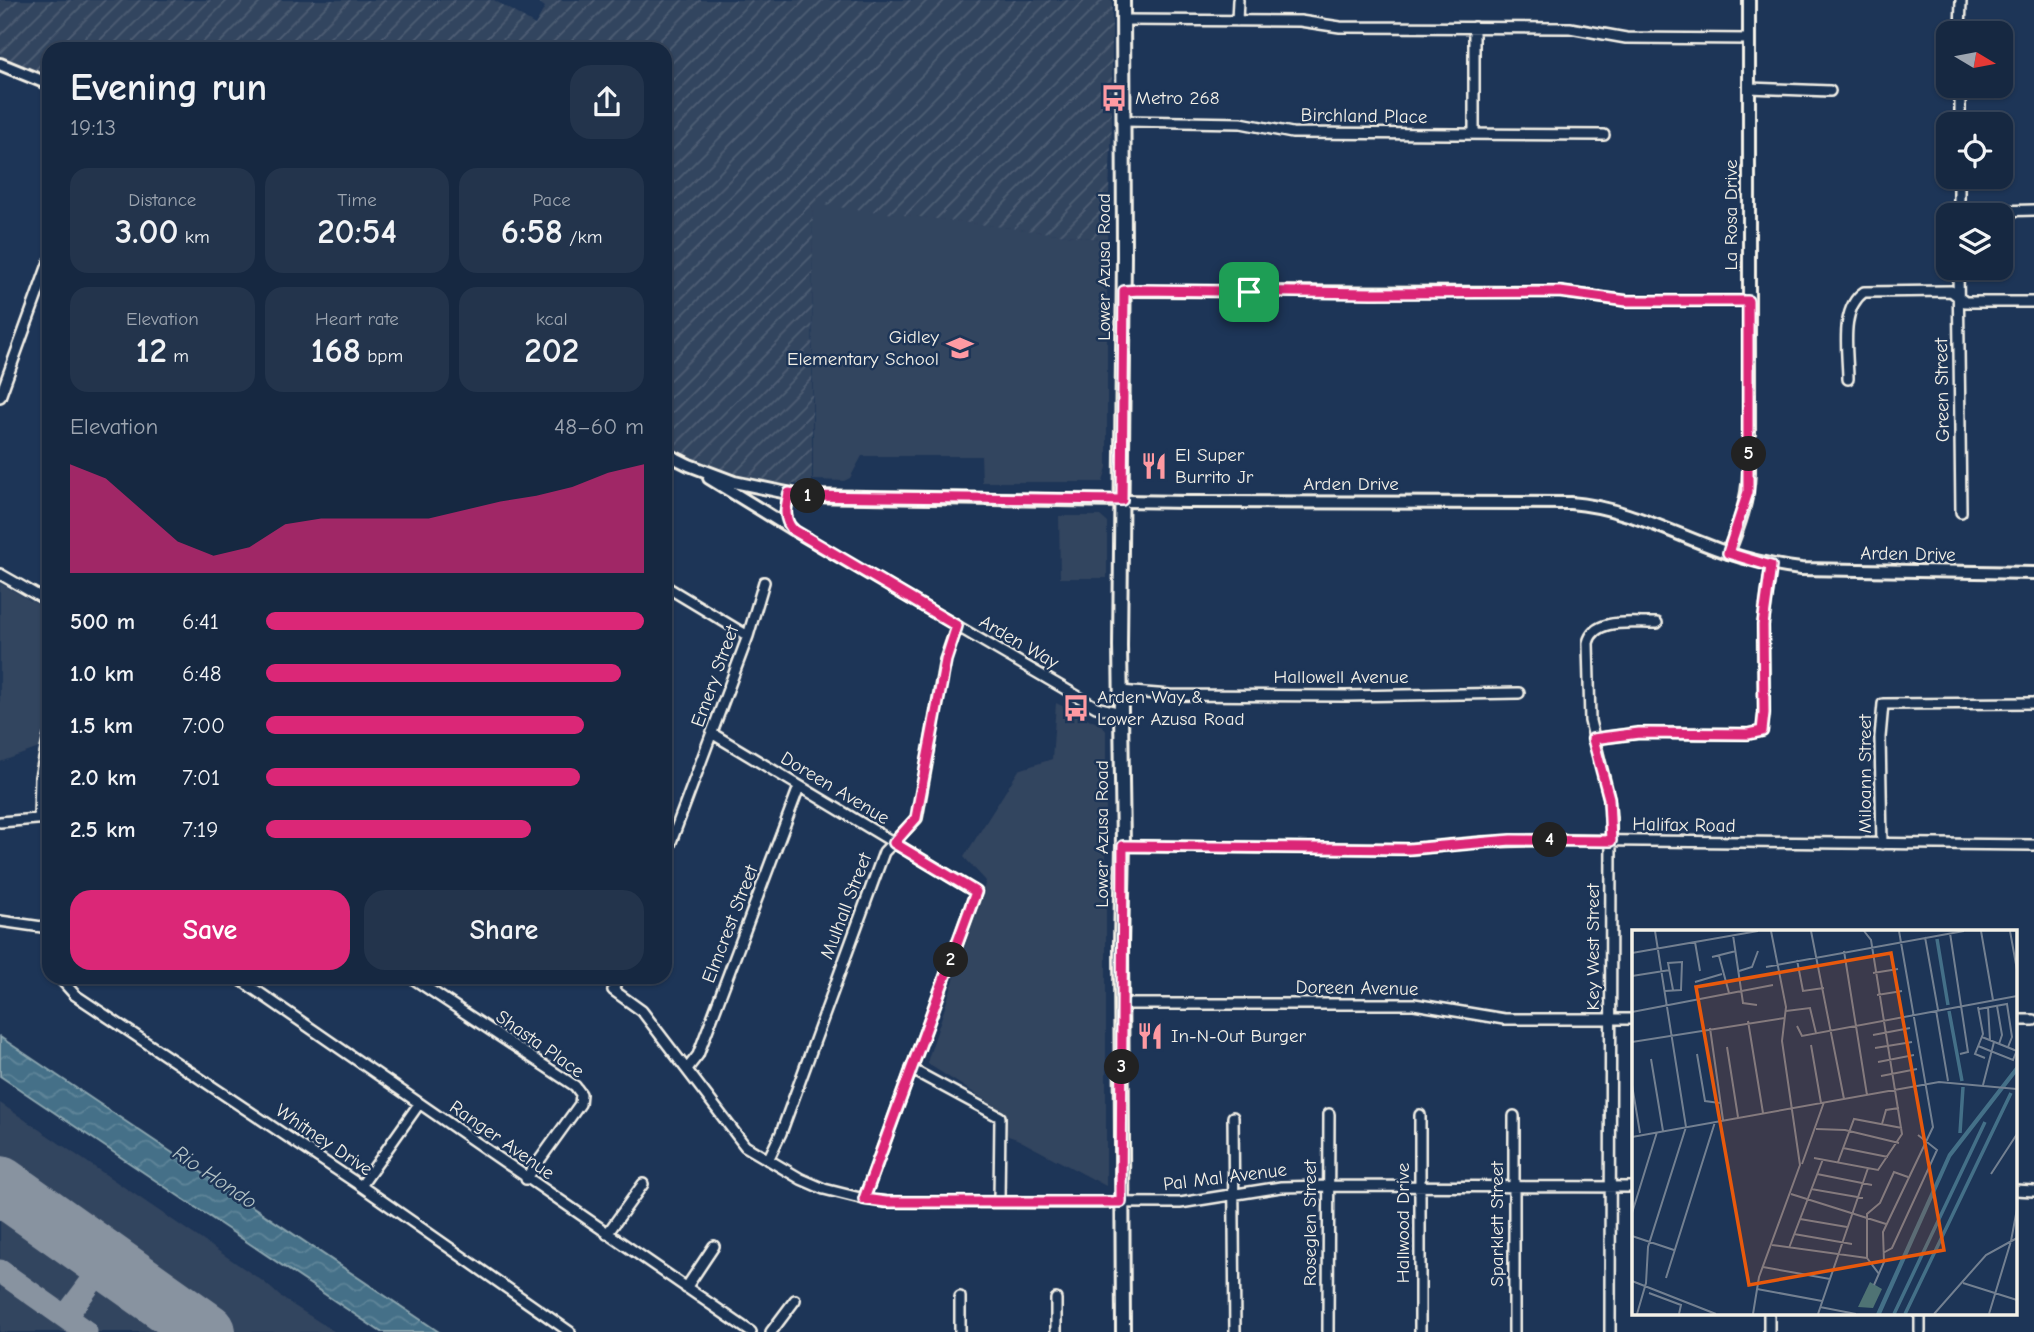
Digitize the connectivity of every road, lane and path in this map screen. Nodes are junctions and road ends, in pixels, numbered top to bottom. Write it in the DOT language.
graph roads {
  1 [pos="1123,0"];
  2 [pos="1238,0"];
  3 [pos="1749,0"];
  4 [pos="1961,0"];
  5 [pos="1123,20"];
  6 [pos="1237,21"];
  7 [pos="1960,21"];
  8 [pos="1474,27"];
  9 [pos="1749,39"];
  10 [pos="0,64"];
  11 [pos="42,81"];
  12 [pos="1749,88"];
  13 [pos="1830,91"];
  14 [pos="1124,121"];
  15 [pos="1474,134"];
  16 [pos="1604,135"];
  17 [pos="2034,210"];
  18 [pos="2013,211"];
  19 [pos="1958,280"];
  20 [pos="42,281"];
  21 [pos="1124,291"];
  22 [pos="1958,297"];
  23 [pos="1748,301"];
  24 [pos="2034,302"];
  25 [pos="1848,379"];
  26 [pos="0,397"];
  27 [pos="672,456"];
  28 [pos="689,465"];
  29 [pos="789,493"];
  30 [pos="1122,500"];
  31 [pos="1961,512"];
  32 [pos="792,529"];
  33 [pos="1728,553"];
  34 [pos="1771,566"];
  35 [pos="2034,573"];
  36 [pos="0,574"];
  37 [pos="764,582"];
  38 [pos="672,590"];
  39 [pos="42,597"];
  40 [pos="1657,623"];
  41 [pos="957,626"];
  42 [pos="748,636"];
  43 [pos="1121,691"];
  44 [pos="1519,693"];
  45 [pos="2034,703"];
  46 [pos="1121,713"];
  47 [pos="713,734"];
  48 [pos="1593,739"];
  49 [pos="42,768"];
  50 [pos="799,787"];
  51 [pos="42,797"];
  52 [pos="42,817"];
  53 [pos="0,822"];
  54 [pos="672,840"];
  55 [pos="1611,841"];
  56 [pos="894,843"];
  57 [pos="1882,844"];
  58 [pos="2034,845"];
  59 [pos="1123,846"];
  60 [pos="0,921"];
  61 [pos="42,927"];
  62 [pos="65,984"];
  63 [pos="249,984"];
  64 [pos="421,984"];
  65 [pos="616,984"];
  66 [pos="1122,1004"];
  67 [pos="1611,1019"];
  68 [pos="1632,1019"];
  69 [pos="2016,1020"];
  70 [pos="2034,1020"];
  71 [pos="687,1069"];
  72 [pos="911,1069"];
  73 [pos="419,1104"];
  74 [pos="1329,1114"];
  75 [pos="1420,1115"];
  76 [pos="1514,1116"];
  77 [pos="1233,1117"];
  78 [pos="768,1160"];
  79 [pos="526,1179"];
  80 [pos="643,1184"];
  81 [pos="1328,1185"];
  82 [pos="361,1186"];
  83 [pos="1421,1186"];
  84 [pos="1609,1186"];
  85 [pos="1515,1187"];
  86 [pos="1632,1187"];
  87 [pos="2016,1190"];
  88 [pos="2034,1191"];
  89 [pos="1234,1194"];
  90 [pos="864,1199"];
  91 [pos="999,1202"];
  92 [pos="1121,1202"];
  93 [pos="607,1234"];
  94 [pos="714,1246"];
  95 [pos="686,1288"];
  96 [pos="960,1297"];
  97 [pos="1056,1299"];
  98 [pos="795,1300"];
  99 [pos="1769,1314"];
  100 [pos="1920,1314"];
  101 [pos="570,1332"];
  102 [pos="751,1332"];
  103 [pos="771,1332"];
  104 [pos="960,1332"];
  105 [pos="1056,1332"];
  106 [pos="1123,1332"];
  107 [pos="1235,1332"];
  108 [pos="1328,1332"];
  109 [pos="1420,1332"];
  110 [pos="1514,1332"];
  111 [pos="1610,1332"];
  112 [pos="1769,1332"];
  113 [pos="1920,1332"];
  1 -- 5 [label="main road, Lower Azusa Road"];
  2 -- 6 [label="street"];
  3 -- 9 [label="street, La Rosa Drive"];
  4 -- 7 [label="street"];
  5 -- 6 [label="street"];
  5 -- 14 [label="main road, Lower Azusa Road"];
  6 -- 8 [label="street"];
  8 -- 9 [label="street"];
  8 -- 15 [label="street"];
  9 -- 12 [label="street, La Rosa Drive"];
  10 -- 11 [label="street"];
  12 -- 13 [label="street"];
  12 -- 23 [label="street, La Rosa Drive"];
  14 -- 15 [label="street, Birchland Place"];
  14 -- 21 [label="main road, Lower Azusa Road"];
  15 -- 16 [label="street, Birchland Place"];
  17 -- 18 [label="street"];
  19 -- 22 [label="street, Green Street"];
  20 -- 26 [label="street"];
  21 -- 23 [label="street"];
  21 -- 30 [label="main road, Lower Azusa Road"];
  22 -- 24 [label="street"];
  22 -- 25 [label="street"];
  22 -- 31 [label="street, Green Street"];
  23 -- 33 [label="street, La Rosa Drive"];
  27 -- 28 [label="street, Arden Drive"];
  28 -- 29 [label="street, Arden Drive"];
  28 -- 32 [label="street"];
  29 -- 30 [label="street, Arden Drive"];
  29 -- 32 [label="street"];
  30 -- 33 [label="street, Arden Drive"];
  30 -- 43 [label="main road, Lower Azusa Road"];
  32 -- 41 [label="street, Arden Way"];
  33 -- 34 [label="street, Arden Drive"];
  34 -- 35 [label="street, Arden Drive"];
  34 -- 48 [label="street"];
  36 -- 39 [label="street"];
  37 -- 42 [label="street, Emery Street"];
  38 -- 42 [label="street"];
  40 -- 48 [label="street, Key West Street"];
  41 -- 46 [label="street, Arden Way"];
  41 -- 56 [label="street, Mulhall Street"];
  42 -- 47 [label="street, Emery Street"];
  43 -- 44 [label="street, Hallowell Avenue"];
  43 -- 46 [label="main road, Lower Azusa Road"];
  45 -- 57 [label="street, Miloann Street"];
  46 -- 59 [label="main road, Lower Azusa Road"];
  47 -- 50 [label="street, Doreen Avenue"];
  47 -- 54 [label="street, Emery Street"];
  48 -- 55 [label="street, Key West Street"];
  49 -- 51 [label="street"];
  50 -- 56 [label="street, Doreen Avenue"];
  50 -- 71 [label="street, Elmcrest Street"];
  52 -- 53 [label="street"];
  55 -- 57 [label="street, Halifax Road"];
  55 -- 59 [label="street, Halifax Road"];
  55 -- 67 [label="street, Key West Street"];
  56 -- 72 [label="street, Doreen Avenue"];
  56 -- 78 [label="street, Mulhall Street"];
  57 -- 58 [label="street, Halifax Road"];
  59 -- 66 [label="main road, Lower Azusa Road"];
  60 -- 61 [label="street"];
  62 -- 82 [label="street, Whitney Drive"];
  63 -- 73 [label="street, Ranger Avenue"];
  64 -- 79 [label="street, Shasta Place"];
  65 -- 71 [label="street, Pal Mal Avenue"];
  66 -- 67 [label="street, Doreen Avenue"];
  66 -- 92 [label="main road, Lower Azusa Road"];
  67 -- 68 [label="street, Doreen Avenue"];
  67 -- 84 [label="street, Key West Street"];
  69 -- 70 [label="street"];
  71 -- 78 [label="street, Pal Mal Avenue"];
  72 -- 90 [label="street"];
  72 -- 91 [label="street"];
  73 -- 79 [label="street, Ranger Avenue"];
  73 -- 82 [label="street"];
  74 -- 81 [label="street, Roseglen Street"];
  75 -- 83 [label="street, Hallwood Drive"];
  76 -- 85 [label="street, Sparklett Street"];
  77 -- 89 [label="street"];
  78 -- 90 [label="street, Pal Mal Avenue"];
  79 -- 93 [label="street, Ranger Avenue"];
  80 -- 93 [label="street"];
  81 -- 83 [label="street, Pal Mal Avenue"];
  81 -- 89 [label="street, Pal Mal Avenue"];
  81 -- 108 [label="street, Roseglen Street"];
  82 -- 101 [label="street, Whitney Drive"];
  83 -- 85 [label="street, Pal Mal Avenue"];
  83 -- 109 [label="street, Hallwood Drive"];
  84 -- 85 [label="street, Pal Mal Avenue"];
  84 -- 86 [label="street, Pal Mal Avenue"];
  84 -- 111 [label="street, Key West Street"];
  85 -- 110 [label="street, Sparklett Street"];
  87 -- 88 [label="street"];
  89 -- 92 [label="street, Pal Mal Avenue"];
  89 -- 107 [label="street"];
  90 -- 91 [label="street, Pal Mal Avenue"];
  91 -- 92 [label="street, Pal Mal Avenue"];
  92 -- 106 [label="main road, Lower Azusa Road"];
  93 -- 95 [label="street, Ranger Avenue"];
  94 -- 95 [label="street"];
  95 -- 102 [label="street, Ranger Avenue"];
  96 -- 104 [label="street"];
  97 -- 105 [label="street"];
  98 -- 103 [label="street"];
  99 -- 112 [label="street"];
  100 -- 113 [label="street"];
}
